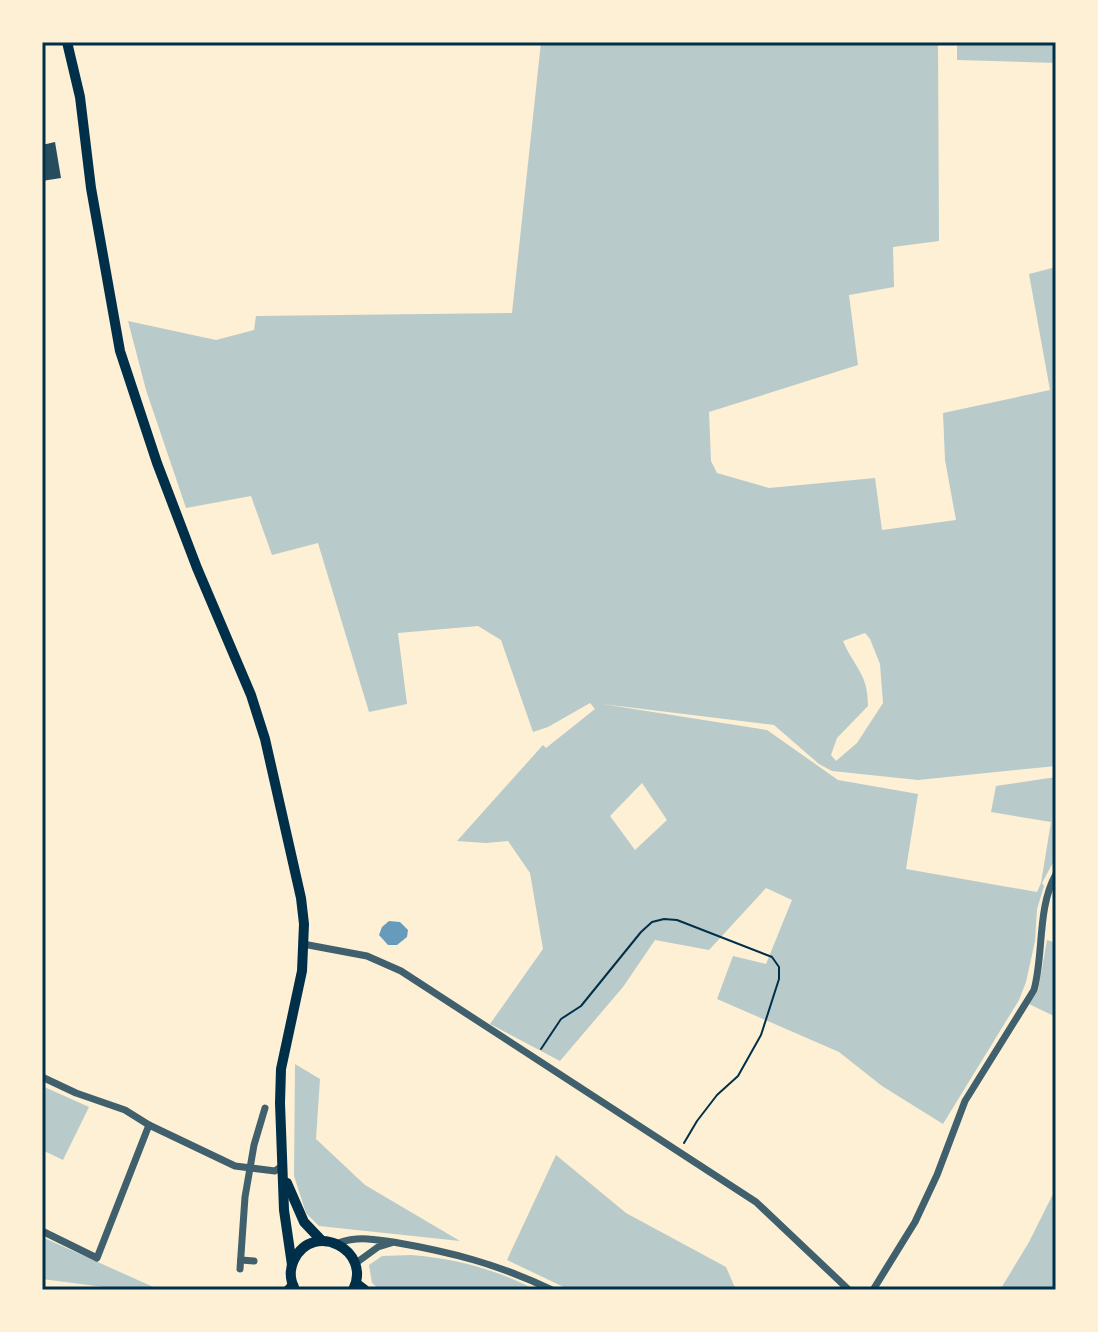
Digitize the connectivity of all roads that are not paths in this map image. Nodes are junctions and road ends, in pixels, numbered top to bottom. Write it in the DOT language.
graph roads {
  1 [pos="67,42"];
  2 [pos="1056,874"];
  3 [pos="303,944"];
  4 [pos="42,1077"];
  5 [pos="265,1108"];
  6 [pos="149,1125"];
  7 [pos="250,1169"];
  8 [pos="283,1170"];
  9 [pos="42,1231"];
  10 [pos="322,1241"];
  11 [pos="393,1242"];
  12 [pos="338,1243"];
  13 [pos="254,1261"];
  14 [pos="356,1263"];
  15 [pos="292,1265"];
  16 [pos="358,1288"];
  17 [pos="292,1289"];
  18 [pos="552,1290"];
  19 [pos="849,1290"];
  20 [pos="873,1290"];
  1 -- 3 [label="main road"];
  2 -- 20 [label="street"];
  3 -- 8 [label="main road"];
  3 -- 19 [label="street"];
  4 -- 6 [label="street"];
  5 -- 7 [label="street"];
  6 -- 7 [label="street"];
  6 -- 9 [label="street"];
  7 -- 8 [label="street"];
  7 -- 13 [label="street"];
  8 -- 10 [label="main road"];
  8 -- 15 [label="main road"];
  10 -- 12 [label="main road"];
  10 -- 15 [label="main road"];
  11 -- 12 [label="street"];
  11 -- 14 [label="street"];
  11 -- 18 [label="street"];
  12 -- 14 [label="main road"];
  14 -- 16 [label="main road"];
  15 -- 17 [label="main road"];
}
